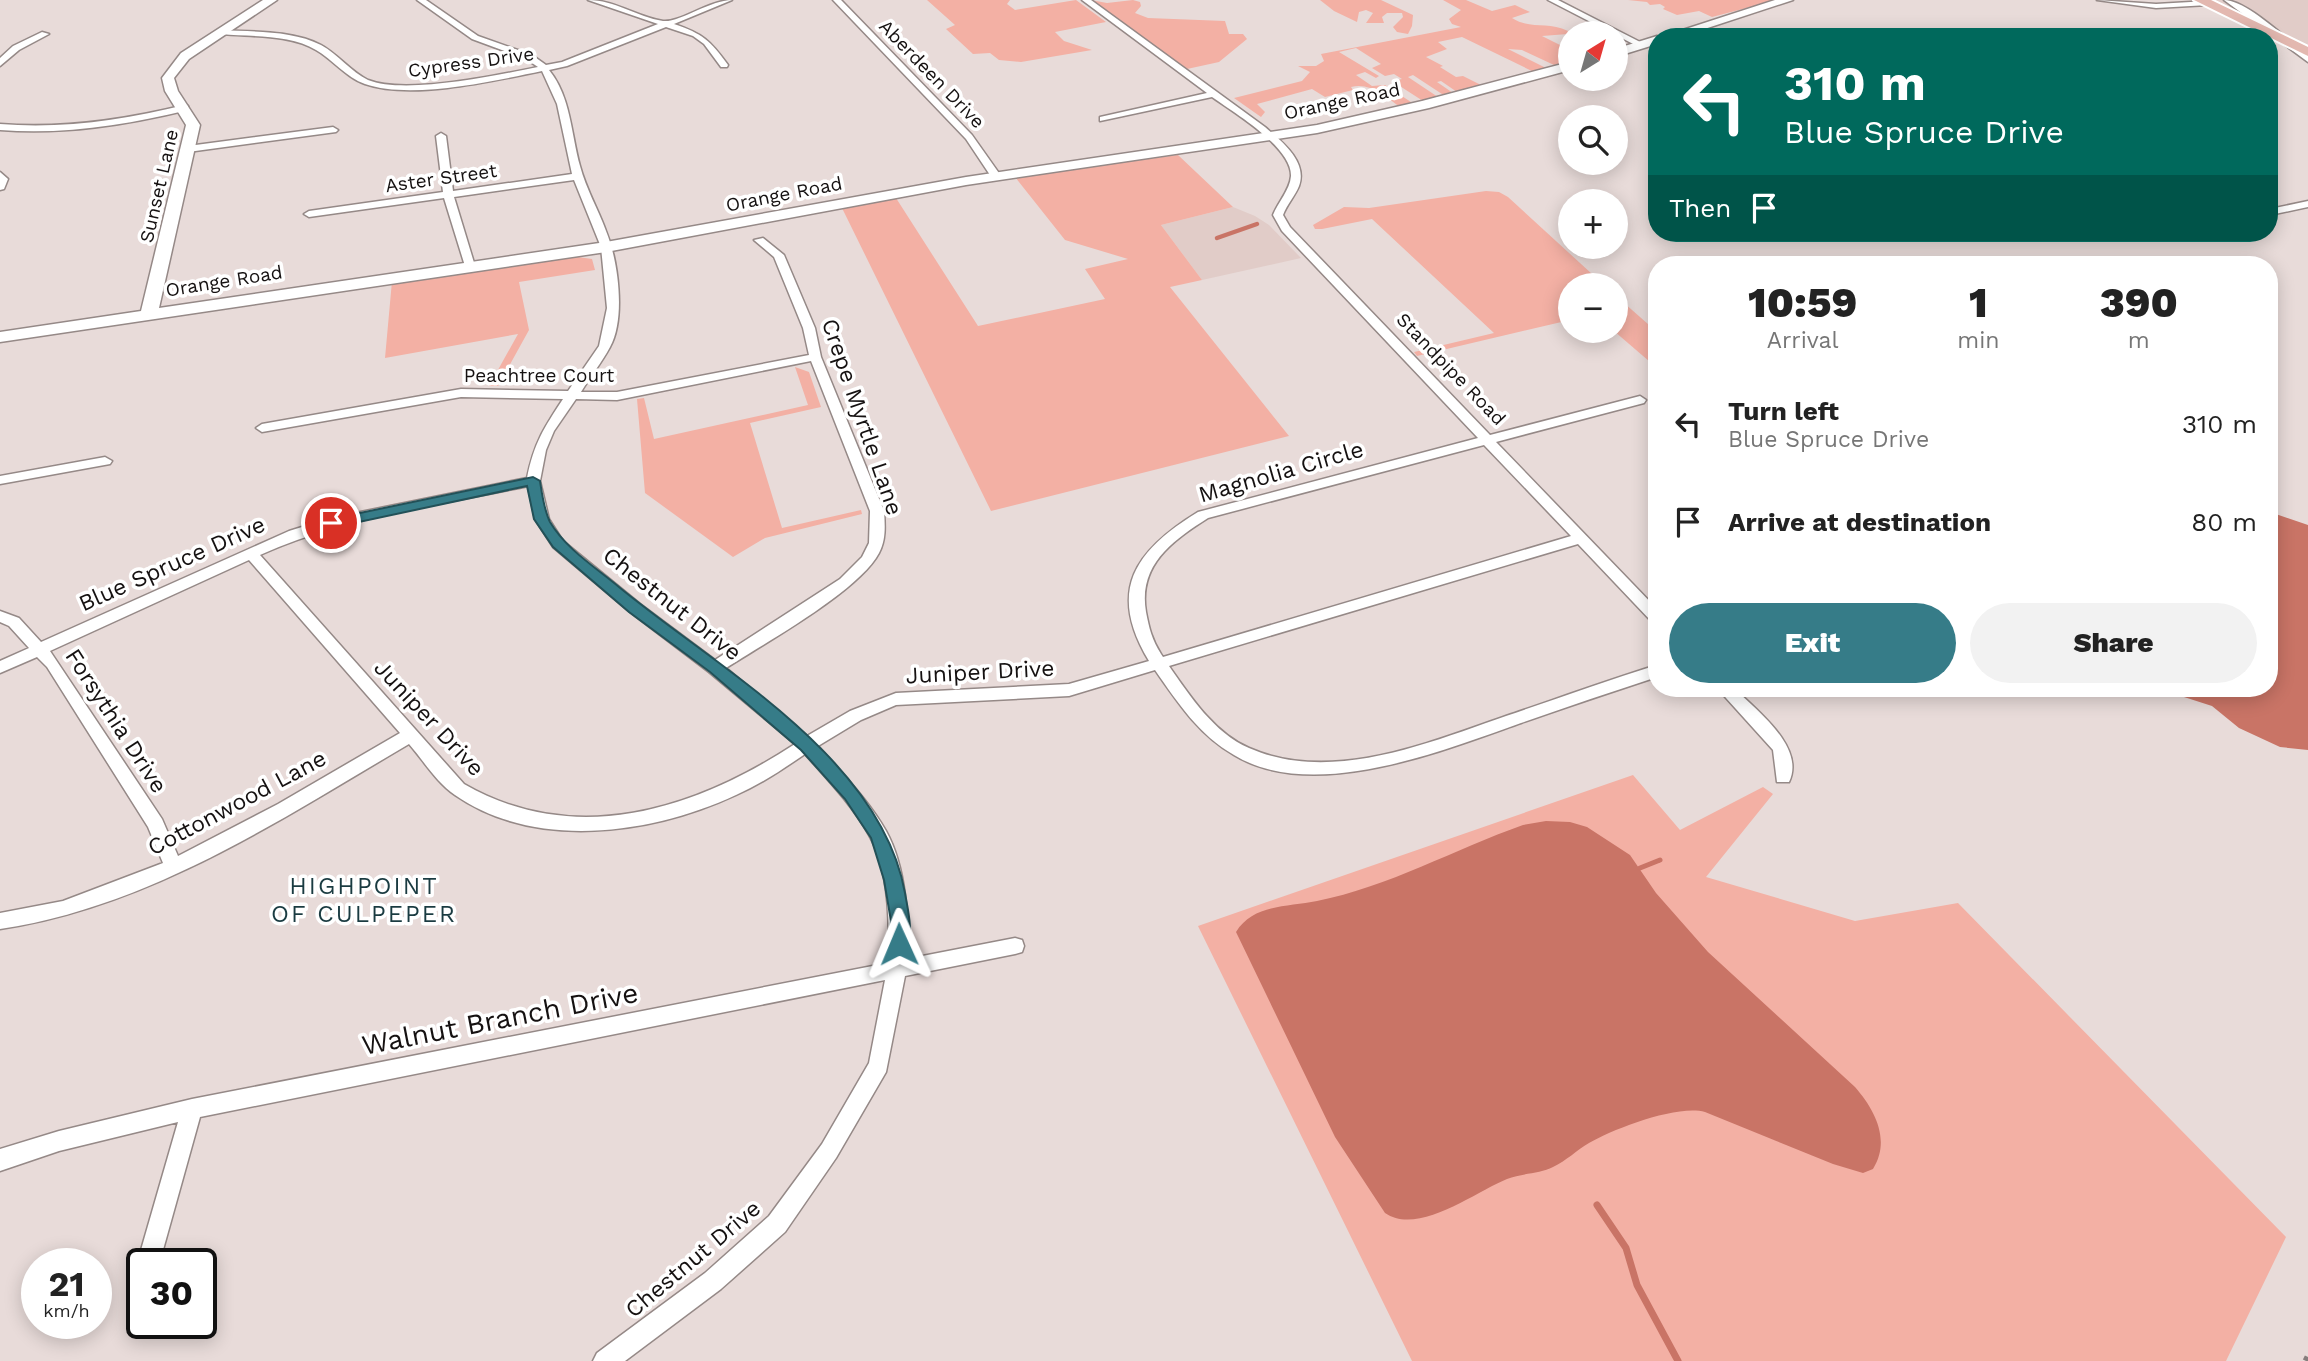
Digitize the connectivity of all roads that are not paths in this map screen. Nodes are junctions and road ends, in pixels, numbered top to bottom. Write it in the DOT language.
graph roads {
  1 [pos="271,0"];
  2 [pos="421,0"];
  3 [pos="592,0"];
  4 [pos="728,0"];
  5 [pos="837,0"];
  6 [pos="1087,0"];
  7 [pos="1552,0"];
  8 [pos="1787,0"];
  9 [pos="2101,0"];
  10 [pos="2228,0"];
  11 [pos="2203,1"];
  12 [pos="670,24"];
  13 [pos="1696,28"];
  14 [pos="2258,28"];
  15 [pos="2268,28"];
  16 [pos="220,32"];
  17 [pos="45,34"];
  18 [pos="2278,38"];
  19 [pos="2278,38"];
  20 [pos="1648,42"];
  21 [pos="1642,44"];
  22 [pos="1628,49"];
  23 [pos="2308,52"];
  24 [pos="2308,59"];
  25 [pos="0,63"];
  26 [pos="724,65"];
  27 [pos="544,68"];
  28 [pos="1558,69"];
  29 [pos="1213,94"];
  30 [pos="186,108"];
  31 [pos="1103,119"];
  32 [pos="0,127"];
  33 [pos="333,130"];
  34 [pos="441,136"];
  35 [pos="1270,137"];
  36 [pos="188,149"];
  37 [pos="0,175"];
  38 [pos="578,176"];
  39 [pos="996,176"];
  40 [pos="0,187"];
  41 [pos="448,194"];
  42 [pos="2308,204"];
  43 [pos="2278,210"];
  44 [pos="309,214"];
  45 [pos="759,240"];
  46 [pos="606,247"];
  47 [pos="470,266"];
  48 [pos="149,314"];
  49 [pos="0,337"];
  50 [pos="815,357"];
  51 [pos="573,393"];
  52 [pos="1640,400"];
  53 [pos="262,428"];
  54 [pos="1489,439"];
  55 [pos="105,461"];
  56 [pos="0,480"];
  57 [pos="533,481"];
  58 [pos="1581,538"];
  59 [pos="250,552"];
  60 [pos="1648,609"];
  61 [pos="0,616"];
  62 [pos="40,649"];
  63 [pos="1161,663"];
  64 [pos="0,667"];
  65 [pos="715,668"];
  66 [pos="1648,674"];
  67 [pos="1734,697"];
  68 [pos="410,735"];
  69 [pos="807,745"];
  70 [pos="1783,777"];
  71 [pos="173,867"];
  72 [pos="0,922"];
  73 [pos="1015,946"];
  74 [pos="897,968"];
  75 [pos="192,1109"];
  76 [pos="0,1160"];
  77 [pos="153,1248"];
  78 [pos="616,1358"];
  1 -- 16 [label="main road, Sunset Lane"];
  2 -- 27 [label="street"];
  3 -- 12 [label="street"];
  4 -- 12 [label="street, Cypress Drive"];
  5 -- 39 [label="street, Aberdeen Drive"];
  6 -- 29 [label="street"];
  7 -- 21 [label="street"];
  8 -- 13 [label="main road"];
  9 -- 11 [label="street"];
  10 -- 15 [label="street"];
  11 -- 14 [label="main road"];
  12 -- 26 [label="street"];
  12 -- 27 [label="street, Cypress Drive"];
  16 -- 27 [label="street, Cypress Drive"];
  16 -- 30 [label="main road, Sunset Lane"];
  17 -- 25 [label="street"];
  18 -- 23 [label="main road"];
  19 -- 24 [label="street"];
  20 -- 21 [label="main road"];
  21 -- 22 [label="main road"];
  27 -- 38 [label="street, Chestnut Drive"];
  28 -- 35 [label="main road, Orange Road"];
  29 -- 31 [label="street"];
  29 -- 35 [label="street"];
  30 -- 32 [label="street"];
  30 -- 36 [label="main road, Sunset Lane"];
  33 -- 36 [label="street"];
  34 -- 41 [label="street"];
  35 -- 39 [label="main road, Orange Road"];
  35 -- 54 [label="street, Standpipe Road"];
  36 -- 48 [label="main road, Sunset Lane"];
  37 -- 40 [label="street"];
  38 -- 41 [label="street, Aster Street"];
  38 -- 46 [label="street, Chestnut Drive"];
  39 -- 46 [label="main road, Orange Road"];
  41 -- 44 [label="street, Aster Street"];
  41 -- 47 [label="street"];
  42 -- 43 [label="street"];
  45 -- 50 [label="street, Crepe Myrtle Lane"];
  46 -- 47 [label="main road, Orange Road"];
  46 -- 51 [label="street, Chestnut Drive"];
  47 -- 48 [label="main road, Orange Road"];
  48 -- 49 [label="main road, Orange Road"];
  50 -- 51 [label="street, Peachtree Court"];
  50 -- 65 [label="street, Crepe Myrtle Lane"];
  51 -- 53 [label="street, Peachtree Court"];
  51 -- 57 [label="street, Chestnut Drive"];
  52 -- 54 [label="street, Magnolia Circle"];
  54 -- 58 [label="street, Standpipe Road"];
  54 -- 63 [label="street, Magnolia Circle"];
  55 -- 56 [label="street"];
  57 -- 59 [label="street, Blue Spruce Drive"];
  57 -- 65 [label="street, Chestnut Drive"];
  58 -- 60 [label="street, Standpipe Road"];
  58 -- 63 [label="street, Juniper Drive"];
  59 -- 62 [label="street, Blue Spruce Drive"];
  59 -- 68 [label="street, Juniper Drive"];
  61 -- 62 [label="street, Forsythia Drive"];
  62 -- 64 [label="street, Blue Spruce Drive"];
  62 -- 71 [label="street, Forsythia Drive"];
  63 -- 66 [label="street, Magnolia Circle"];
  63 -- 69 [label="street, Juniper Drive"];
  65 -- 69 [label="street, Chestnut Drive"];
  67 -- 70 [label="street"];
  68 -- 69 [label="street, Juniper Drive"];
  68 -- 71 [label="street, Cottonwood Lane"];
  69 -- 74 [label="street, Chestnut Drive"];
  71 -- 72 [label="street, Cottonwood Lane"];
  73 -- 74 [label="street, Walnut Branch Drive"];
  74 -- 75 [label="street, Walnut Branch Drive"];
  74 -- 78 [label="street, Chestnut Drive"];
  75 -- 76 [label="street, Walnut Branch Drive"];
  75 -- 77 [label="street"];
}
